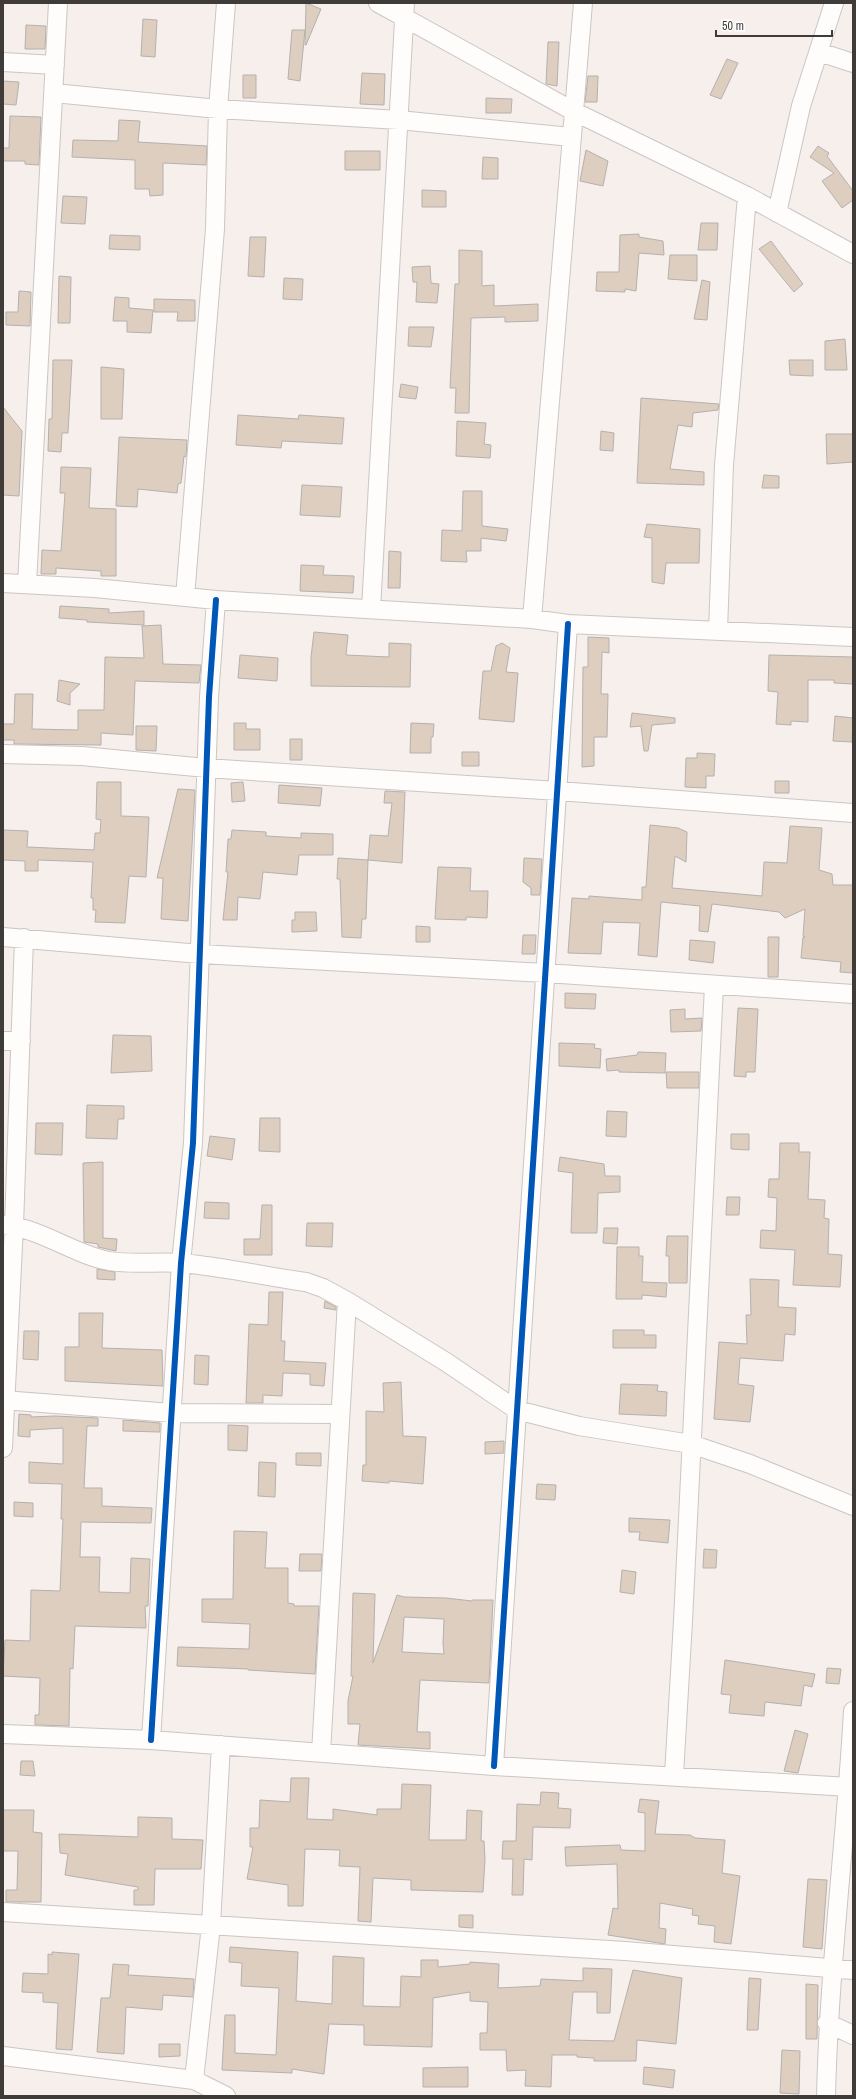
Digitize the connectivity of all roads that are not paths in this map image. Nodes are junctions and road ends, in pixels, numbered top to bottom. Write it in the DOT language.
graph roads {
  1 [pos="58,3"];
  2 [pos="226,3"];
  3 [pos="378,3"];
  4 [pos="583,3"];
  5 [pos="834,3"];
  6 [pos="404,10"];
  7 [pos="819,52"];
  8 [pos="3,62"];
  9 [pos="853,63"];
  10 [pos="55,65"];
  11 [pos="54,93"];
  12 [pos="218,109"];
  13 [pos="573,111"];
  14 [pos="399,120"];
  15 [pos="571,137"];
  16 [pos="747,196"];
  17 [pos="778,213"];
  18 [pos="853,254"];
  19 [pos="3,582"];
  20 [pos="27,584"];
  21 [pos="185,597"];
  22 [pos="216,600"];
  23 [pos="371,609"];
  24 [pos="532,619"];
  25 [pos="568,624"];
  26 [pos="718,631"];
  27 [pos="853,636"];
  28 [pos="3,754"];
  29 [pos="206,768"];
  30 [pos="558,791"];
  31 [pos="853,813"];
  32 [pos="3,937"];
  33 [pos="24,938"];
  34 [pos="200,954"];
  35 [pos="546,973"];
  36 [pos="714,986"];
  37 [pos="853,994"];
  38 [pos="3,1041"];
  39 [pos="21,1041"];
  40 [pos="8,1226"];
  41 [pos="181,1263"];
  42 [pos="347,1301"];
  43 [pos="4,1400"];
  44 [pos="517,1410"];
  45 [pos="172,1413"];
  46 [pos="340,1414"];
  47 [pos="691,1444"];
  48 [pos="3,1448"];
  49 [pos="853,1506"];
  50 [pos="853,1710"];
  51 [pos="3,1734"];
  52 [pos="151,1740"];
  53 [pos="221,1745"];
  54 [pos="321,1753"];
  55 [pos="494,1766"];
  56 [pos="674,1775"];
  57 [pos="849,1787"];
  58 [pos="3,1912"];
  59 [pos="211,1925"];
  60 [pos="832,1968"];
  61 [pos="853,1970"];
  62 [pos="827,2023"];
  63 [pos="853,2035"];
  64 [pos="3,2056"];
  65 [pos="194,2080"];
  66 [pos="226,2096"];
  67 [pos="826,2096"];
  1 -- 10 [label="street"];
  2 -- 12 [label="street"];
  3 -- 6 [label="street"];
  4 -- 13 [label="street"];
  5 -- 7 [label="street"];
  6 -- 13 [label="street"];
  6 -- 14 [label="street"];
  7 -- 9 [label="street"];
  7 -- 17 [label="street"];
  8 -- 10 [label="street"];
  10 -- 11 [label="street"];
  11 -- 12 [label="street"];
  11 -- 20 [label="street"];
  12 -- 14 [label="street"];
  12 -- 21 [label="street"];
  13 -- 15 [label="street"];
  13 -- 16 [label="street"];
  14 -- 15 [label="street"];
  14 -- 23 [label="street"];
  15 -- 24 [label="street"];
  16 -- 17 [label="street"];
  16 -- 26 [label="street"];
  17 -- 18 [label="street"];
  19 -- 20 [label="street"];
  20 -- 21 [label="street"];
  21 -- 22 [label="street"];
  22 -- 23 [label="street"];
  22 -- 29 [label="street"];
  23 -- 24 [label="street"];
  24 -- 25 [label="street"];
  25 -- 26 [label="street"];
  25 -- 30 [label="street"];
  26 -- 27 [label="street"];
  28 -- 29 [label="street"];
  29 -- 30 [label="street"];
  29 -- 34 [label="street"];
  30 -- 31 [label="street"];
  30 -- 35 [label="street"];
  32 -- 33 [label="street"];
  33 -- 34 [label="street"];
  33 -- 39 [label="street"];
  34 -- 35 [label="street"];
  34 -- 41 [label="street"];
  35 -- 36 [label="street"];
  35 -- 44 [label="street"];
  36 -- 37 [label="street"];
  36 -- 47 [label="street"];
  38 -- 39 [label="street"];
  39 -- 40 [label="street"];
  40 -- 41 [label="street"];
  40 -- 43 [label="street"];
  41 -- 42 [label="street"];
  41 -- 45 [label="street"];
  42 -- 44 [label="street"];
  42 -- 46 [label="street"];
  43 -- 45 [label="street"];
  43 -- 48 [label="street"];
  44 -- 47 [label="street"];
  44 -- 55 [label="street"];
  45 -- 46 [label="street"];
  45 -- 52 [label="street"];
  46 -- 54 [label="street"];
  47 -- 49 [label="street"];
  47 -- 56 [label="street"];
  50 -- 57 [label="street"];
  51 -- 52 [label="street"];
  52 -- 53 [label="street"];
  53 -- 54 [label="street"];
  53 -- 59 [label="street"];
  54 -- 55 [label="street"];
  55 -- 56 [label="street"];
  56 -- 57 [label="street"];
  57 -- 60 [label="street"];
  58 -- 59 [label="street"];
  59 -- 60 [label="street"];
  59 -- 65 [label="street"];
  60 -- 61 [label="street"];
  60 -- 62 [label="street"];
  62 -- 63 [label="street"];
  62 -- 67 [label="street"];
  64 -- 65 [label="street"];
  65 -- 66 [label="street"];
}
